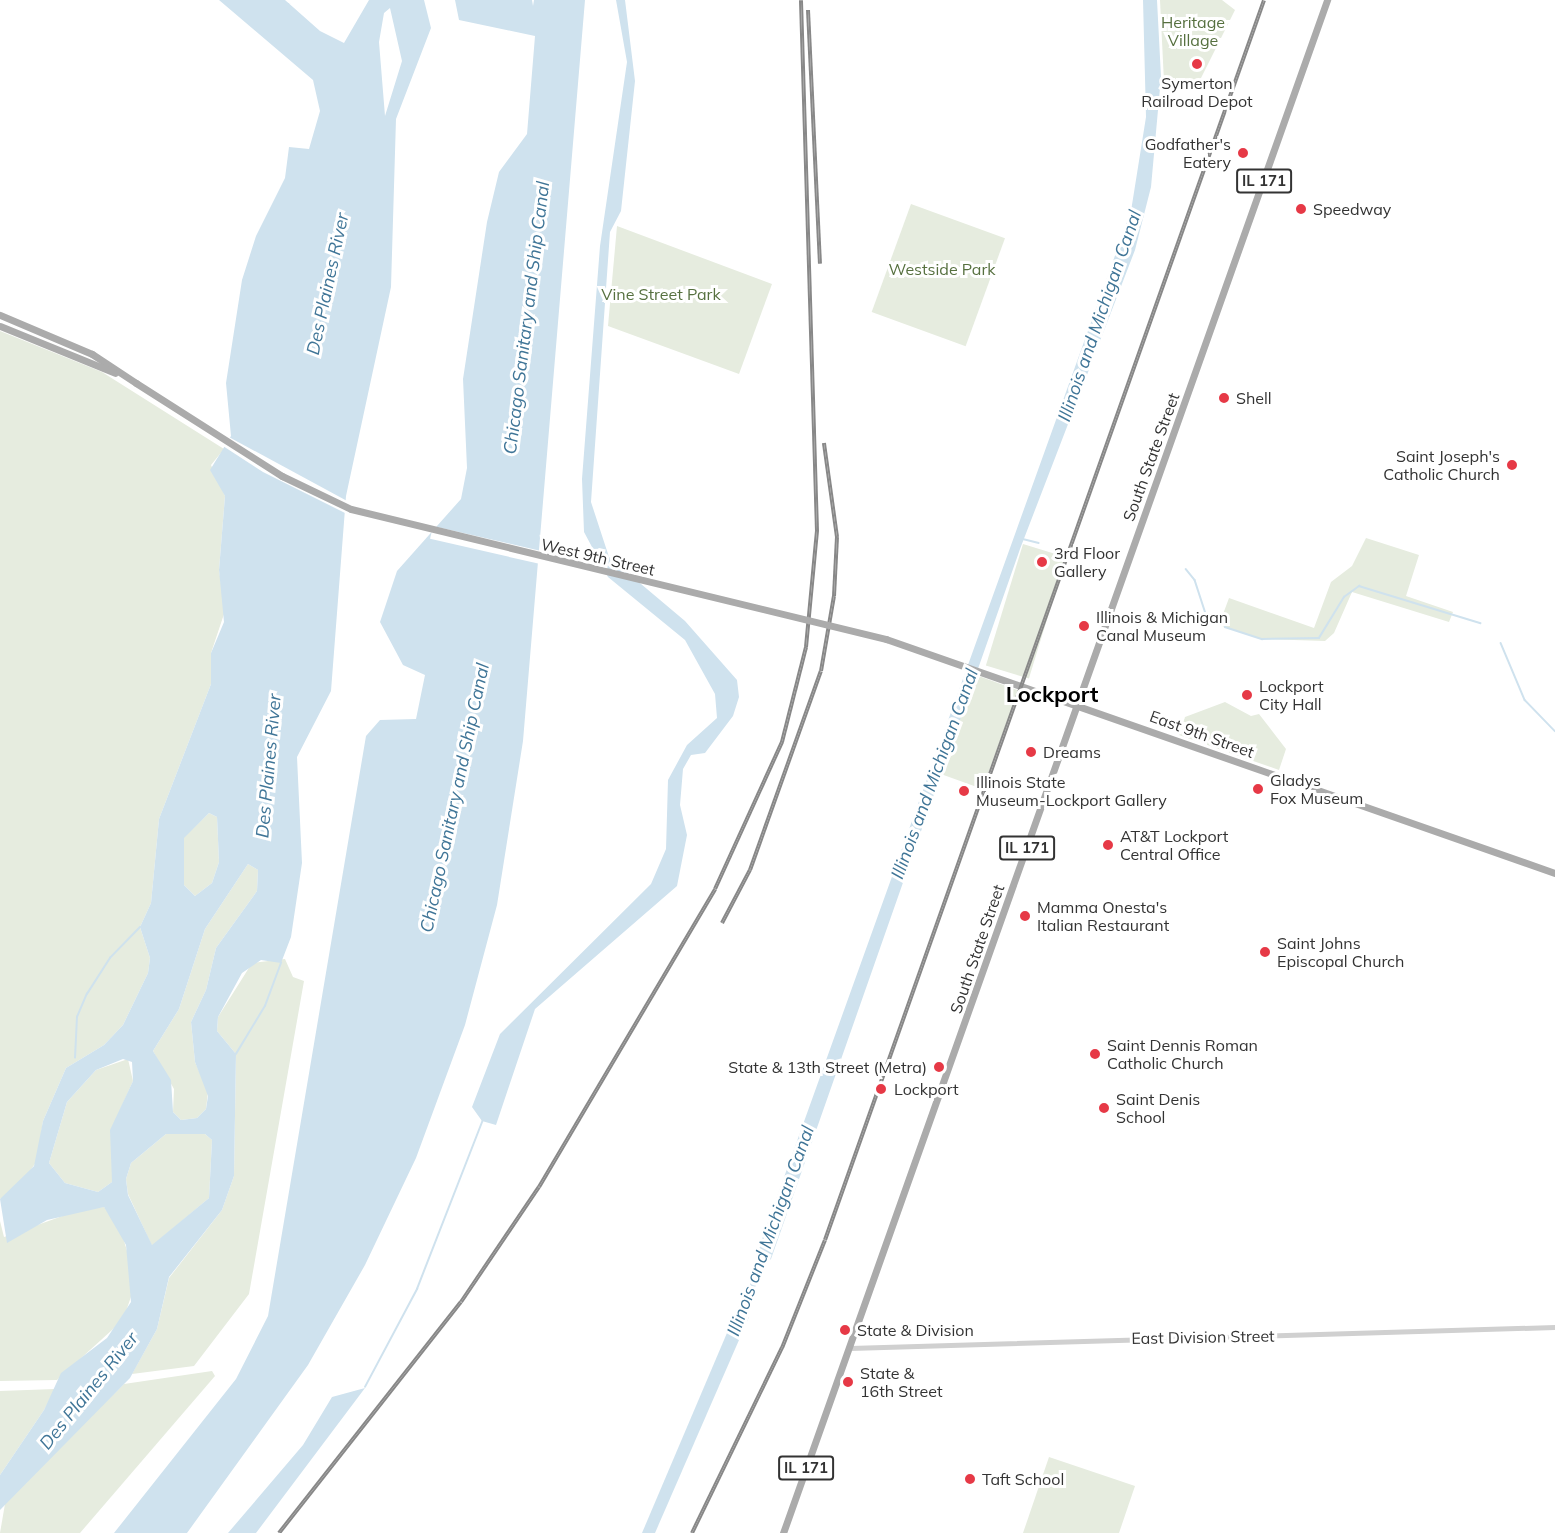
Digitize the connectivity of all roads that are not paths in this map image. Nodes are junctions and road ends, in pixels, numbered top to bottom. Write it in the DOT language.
graph roads {
  1 [pos="1327,0"];
  2 [pos="4,317"];
  3 [pos="3,327"];
  4 [pos="136,383"];
  5 [pos="1078,704"];
  6 [pos="1555,873"];
  7 [pos="1555,1327"];
  8 [pos="850,1348"];
  9 [pos="783,1533"];
  1 -- 5 [label="main road, South State Street / IL 171"];
  2 -- 4 [label="main road, West 9th Street"];
  3 -- 4 [label="main road, West 9th Street"];
  4 -- 5 [label="main road, West 9th Street, bridge"];
  5 -- 6 [label="main road, East 9th Street"];
  5 -- 8 [label="main road, South State Street / IL 171"];
  7 -- 8 [label="street, East Division Street"];
  8 -- 9 [label="main road, South State Street / IL 171"];
}
